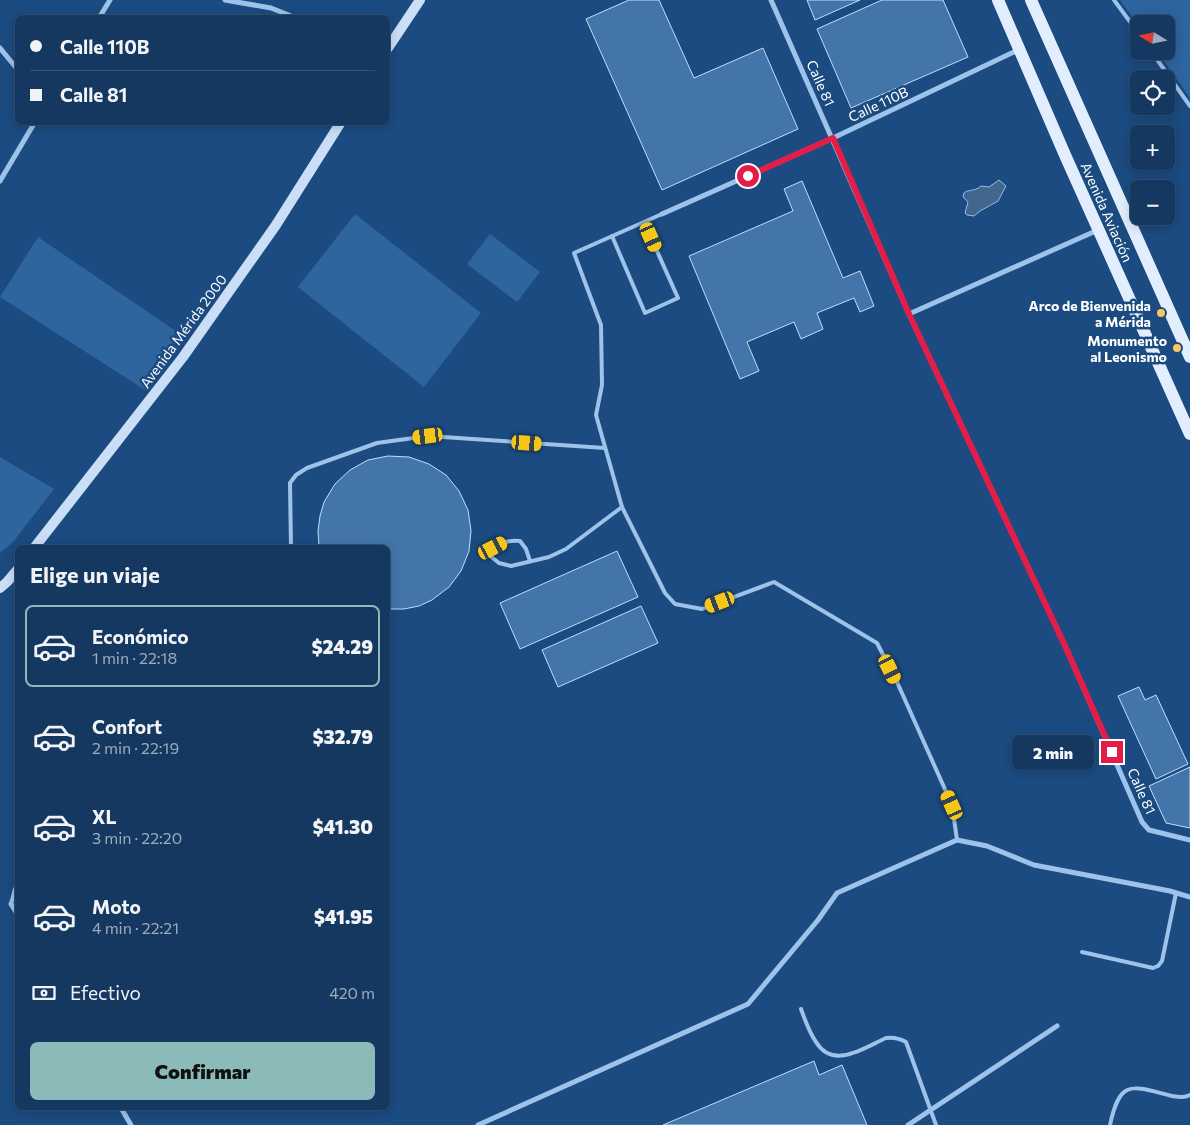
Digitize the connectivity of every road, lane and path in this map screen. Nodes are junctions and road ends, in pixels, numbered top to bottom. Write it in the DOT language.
graph roads {
  1 [pos="110,0"];
  2 [pos="226,0"];
  3 [pos="420,0"];
  4 [pos="771,0"];
  5 [pos="998,0"];
  6 [pos="1031,0"];
  7 [pos="1114,0"];
  8 [pos="101,15"];
  9 [pos="288,15"];
  10 [pos="1130,22"];
  11 [pos="390,45"];
  12 [pos="0,48"];
  13 [pos="1020,50"];
  14 [pos="1157,60"];
  15 [pos="15,66"];
  16 [pos="1190,106"];
  17 [pos="34,125"];
  18 [pos="339,125"];
  19 [pos="833,138"];
  20 [pos="0,181"];
  21 [pos="662,214"];
  22 [pos="644,222"];
  23 [pos="1098,229"];
  24 [pos="612,236"];
  25 [pos="909,314"];
  26 [pos="1190,357"];
  27 [pos="1190,434"];
  28 [pos="605,448"];
  29 [pos="622,507"];
  30 [pos="36,545"];
  31 [pos="291,545"];
  32 [pos="530,561"];
  33 [pos="15,572"];
  34 [pos="0,588"];
  35 [pos="957,840"];
  36 [pos="1190,840"];
  37 [pos="15,888"];
  38 [pos="1176,893"];
  39 [pos="1190,898"];
  40 [pos="11,904"];
  41 [pos="15,910"];
  42 [pos="1082,952"];
  43 [pos="801,1009"];
  44 [pos="1057,1026"];
  45 [pos="1190,1094"];
  46 [pos="1181,1098"];
  47 [pos="1190,1100"];
  48 [pos="122,1110"];
  49 [pos="931,1110"];
  50 [pos="131,1125"];
  51 [pos="478,1125"];
  52 [pos="908,1125"];
  53 [pos="936,1125"];
  54 [pos="1110,1125"];
  1 -- 8 [label="street"];
  2 -- 9 [label="street"];
  3 -- 11 [label="main road"];
  4 -- 19 [label="street, Calle 81"];
  5 -- 13 [label="main road, Avenida Aviación"];
  6 -- 26 [label="main road, Avenida Aviación"];
  7 -- 10 [label="lane"];
  12 -- 15 [label="street"];
  13 -- 19 [label="street, Calle 110B"];
  13 -- 23 [label="main road, Avenida Aviación"];
  14 -- 16 [label="lane"];
  17 -- 20 [label="street"];
  18 -- 30 [label="main road, Avenida Mérida 2000"];
  19 -- 21 [label="street, Calle 110B"];
  19 -- 25 [label="street, Calle 81"];
  21 -- 22 [label="lane"];
  22 -- 24 [label="lane"];
  22 -- 24 [label="lane"];
  23 -- 25 [label="street"];
  23 -- 27 [label="main road, Avenida Aviación"];
  24 -- 28 [label="lane"];
  25 -- 36 [label="street, Calle 81"];
  28 -- 29 [label="lane"];
  28 -- 31 [label="lane"];
  29 -- 32 [label="lane"];
  29 -- 35 [label="lane"];
  32 -- 32 [label="lane"];
  33 -- 34 [label="main road"];
  35 -- 38 [label="street"];
  35 -- 51 [label="street"];
  37 -- 40 [label="lane"];
  38 -- 39 [label="street"];
  38 -- 42 [label="lane"];
  40 -- 41 [label="street"];
  43 -- 49 [label="lane"];
  44 -- 49 [label="street"];
  45 -- 46 [label="lane"];
  46 -- 47 [label="lane"];
  46 -- 54 [label="lane"];
  48 -- 50 [label="street"];
  49 -- 52 [label="street"];
  49 -- 53 [label="lane"];
}
